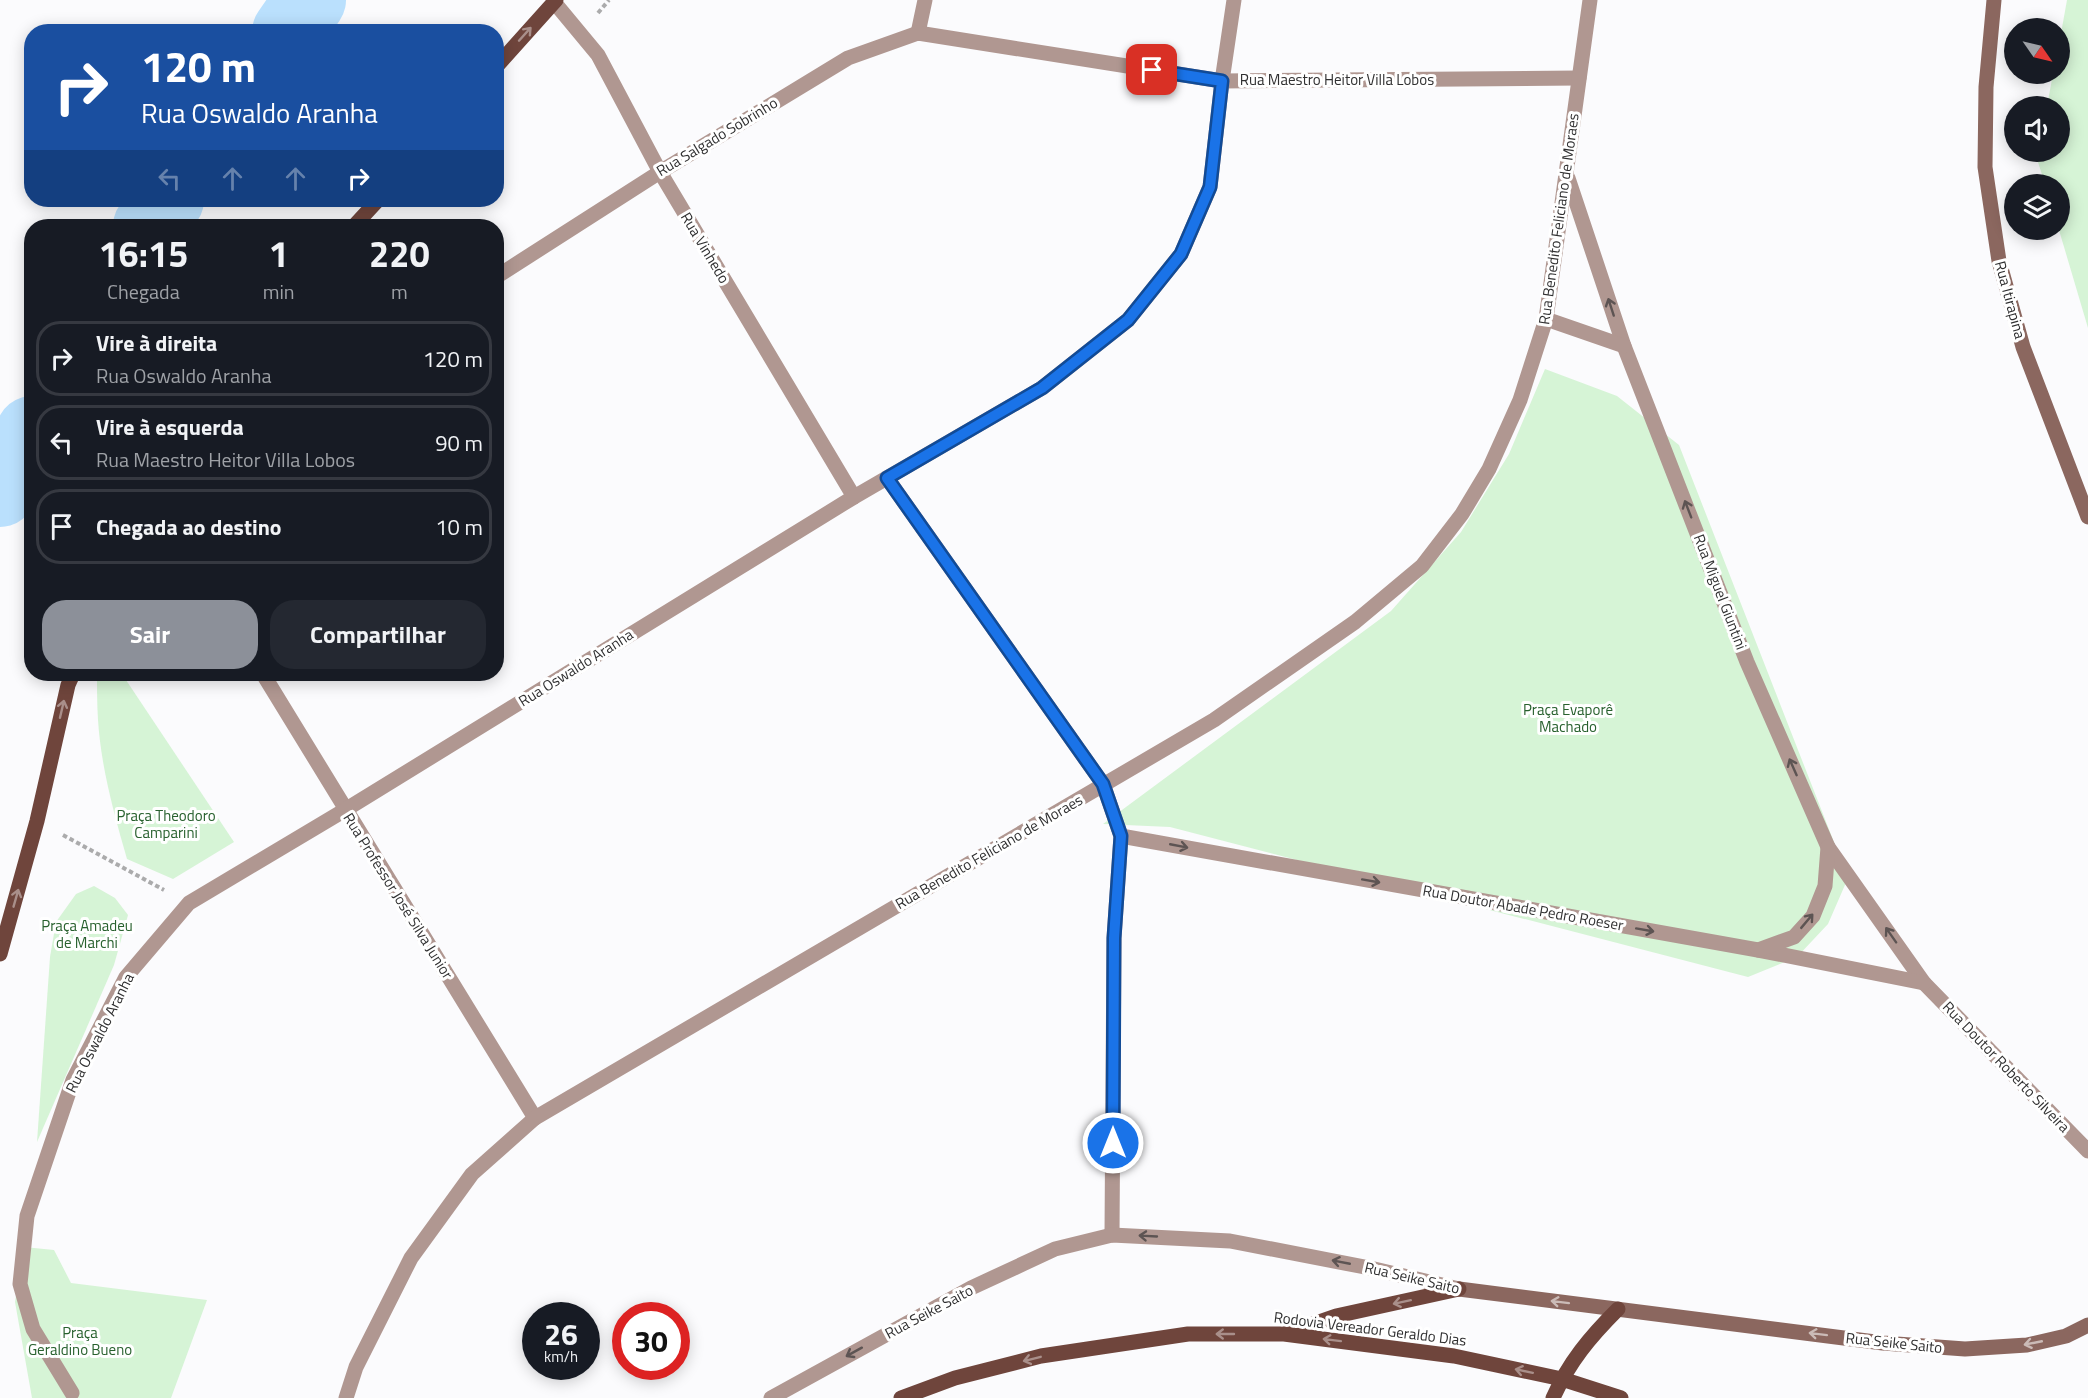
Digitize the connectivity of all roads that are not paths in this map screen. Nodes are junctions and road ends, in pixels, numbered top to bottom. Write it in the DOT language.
graph roads {
  1 [pos="925,0"];
  2 [pos="1234,0"];
  3 [pos="1590,0"];
  4 [pos="1994,0"];
  5 [pos="555,1"];
  6 [pos="918,33"];
  7 [pos="504,58"];
  8 [pos="1579,78"];
  9 [pos="1222,81"];
  10 [pos="660,172"];
  11 [pos="1567,175"];
  12 [pos="372,207"];
  13 [pos="360,219"];
  14 [pos="504,272"];
  15 [pos="1546,319"];
  16 [pos="1624,346"];
  17 [pos="887,478"];
  18 [pos="854,497"];
  19 [pos="2088,517"];
  20 [pos="70,681"];
  21 [pos="267,681"];
  22 [pos="1103,784"];
  23 [pos="345,810"];
  24 [pos="1121,836"];
  25 [pos="1828,847"];
  26 [pos="1758,950"];
  27 [pos="0,954"];
  28 [pos="1924,983"];
  29 [pos="535,1118"];
  30 [pos="2088,1151"];
  31 [pos="1112,1235"];
  32 [pos="1460,1289"];
  33 [pos="1618,1309"];
  34 [pos="2088,1325"];
  35 [pos="1284,1334"];
  36 [pos="1562,1379"];
  37 [pos="72,1392"];
  38 [pos="346,1398"];
  39 [pos="771,1398"];
  40 [pos="901,1398"];
  41 [pos="1553,1398"];
  42 [pos="1621,1398"];
  1 -- 6 [label="street"];
  2 -- 9 [label="street, Rua Oswaldo Aranha"];
  3 -- 8 [label="street, Rua Benedito Feliciano de Moraes"];
  4 -- 19 [label="main road, Rua Itirapina"];
  7 -- 5 [label="main road, one-way"];
  5 -- 10 [label="street, Rua Vinhedo"];
  6 -- 9 [label="street, Rua Maestro Heitor Villa Lobos"];
  6 -- 10 [label="street, Rua Salgado Sobrinho"];
  8 -- 9 [label="street, Rua Maestro Heitor Villa Lobos"];
  8 -- 11 [label="street, Rua Benedito Feliciano de Moraes"];
  9 -- 17 [label="street, Rua Oswaldo Aranha"];
  10 -- 14 [label="street, Rua Salgado Sobrinho"];
  10 -- 18 [label="street, Rua Vinhedo"];
  11 -- 15 [label="street, Rua Benedito Feliciano de Moraes"];
  16 -- 11 [label="street, Rua Miguel Giuntini, one-way"];
  12 -- 13 [label="main road"];
  15 -- 16 [label="street"];
  15 -- 22 [label="street, Rua Benedito Feliciano de Moraes"];
  25 -- 16 [label="street, Rua Miguel Giuntini, one-way"];
  17 -- 18 [label="street, Rua Oswaldo Aranha"];
  17 -- 22 [label="street"];
  18 -- 23 [label="street, Rua Oswaldo Aranha"];
  27 -- 20 [label="main road, one-way"];
  21 -- 23 [label="street, Rua Professor José Silva Junior"];
  22 -- 24 [label="street"];
  22 -- 29 [label="street, Rua Benedito Feliciano de Moraes"];
  23 -- 29 [label="street, Rua Professor José Silva Junior"];
  23 -- 37 [label="street, Rua Oswaldo Aranha"];
  24 -- 26 [label="street, Rua Doutor Abade Pedro Roeser, one-way"];
  24 -- 31 [label="street"];
  26 -- 25 [label="street, one-way"];
  28 -- 25 [label="street, Rua Miguel Giuntini, one-way"];
  26 -- 28 [label="street, Rua Doutor Abade Pedro Roeser"];
  28 -- 30 [label="street, Rua Doutor Roberto Silveira"];
  29 -- 38 [label="street, Rua Benedito Feliciano de Moraes"];
  32 -- 31 [label="street, Rua Seike Saito, one-way"];
  31 -- 39 [label="street, Rua Seike Saito, one-way"];
  33 -- 32 [label="main road, Rua Seike Saito, one-way"];
  32 -- 35 [label="main road, one-way"];
  34 -- 33 [label="main road, Rua Seike Saito, one-way"];
  33 -- 36 [label="main road"];
  36 -- 35 [label="main road, Rodovia Vereador Geraldo Dias, one-way"];
  35 -- 40 [label="main road, Rodovia Vereador Geraldo Dias, one-way"];
  36 -- 41 [label="main road"];
  36 -- 42 [label="main road, Rodovia Vereador Geraldo Dias"];
}
